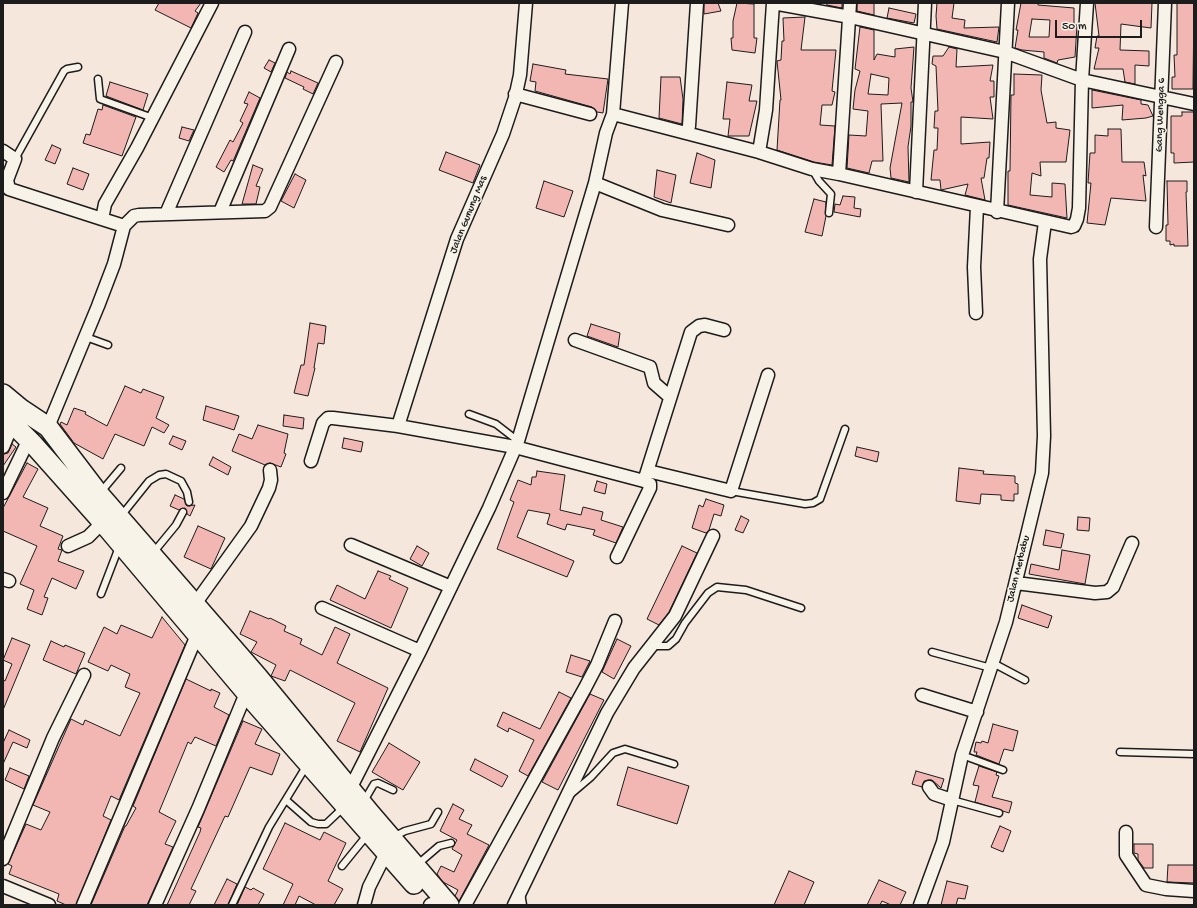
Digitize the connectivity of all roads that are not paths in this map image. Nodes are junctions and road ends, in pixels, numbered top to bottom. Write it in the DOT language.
graph roads {
  1 [pos="212,3"];
  2 [pos="526,3"];
  3 [pos="622,3"];
  4 [pos="696,3"];
  5 [pos="773,3"];
  6 [pos="850,3"];
  7 [pos="925,3"];
  8 [pos="1008,3"];
  9 [pos="1086,3"];
  10 [pos="1165,3"];
  11 [pos="850,17"];
  12 [pos="245,32"];
  13 [pos="924,34"];
  14 [pos="289,49"];
  15 [pos="1005,52"];
  16 [pos="336,62"];
  17 [pos="78,67"];
  18 [pos="98,79"];
  19 [pos="1082,80"];
  20 [pos="515,94"];
  21 [pos="1161,98"];
  22 [pos="1194,104"];
  23 [pos="590,114"];
  24 [pos="613,114"];
  25 [pos="153,118"];
  26 [pos="687,133"];
  27 [pos="3,151"];
  28 [pos="759,152"];
  29 [pos="15,159"];
  30 [pos="812,169"];
  31 [pos="839,174"];
  32 [pos="595,183"];
  33 [pos="916,192"];
  34 [pos="977,206"];
  35 [pos="220,212"];
  36 [pos="997,212"];
  37 [pos="829,213"];
  38 [pos="166,214"];
  39 [pos="102,219"];
  40 [pos="1046,222"];
  41 [pos="728,225"];
  42 [pos="124,226"];
  43 [pos="1156,227"];
  44 [pos="976,313"];
  45 [pos="724,330"];
  46 [pos="86,338"];
  47 [pos="575,340"];
  48 [pos="108,345"];
  49 [pos="768,375"];
  50 [pos="3,394"];
  51 [pos="670,397"];
  52 [pos="469,414"];
  53 [pos="8,419"];
  54 [pos="398,426"];
  55 [pos="48,427"];
  56 [pos="845,429"];
  57 [pos="29,440"];
  58 [pos="516,444"];
  59 [pos="3,447"];
  60 [pos="311,460"];
  61 [pos="121,468"];
  62 [pos="270,470"];
  63 [pos="646,476"];
  64 [pos="731,491"];
  65 [pos="3,493"];
  66 [pos="99,494"];
  67 [pos="189,502"];
  68 [pos="183,512"];
  69 [pos="112,523"];
  70 [pos="713,536"];
  71 [pos="1132,543"];
  72 [pos="121,544"];
  73 [pos="351,545"];
  74 [pos="68,546"];
  75 [pos="152,554"];
  76 [pos="617,557"];
  77 [pos="1016,583"];
  78 [pos="450,587"];
  79 [pos="101,594"];
  80 [pos="195,604"];
  81 [pos="322,608"];
  82 [pos="801,608"];
  83 [pos="615,621"];
  84 [pos="197,635"];
  85 [pos="651,646"];
  86 [pos="420,651"];
  87 [pos="932,652"];
  88 [pos="992,666"];
  89 [pos="84,675"];
  90 [pos="258,678"];
  91 [pos="1025,680"];
  92 [pos="246,693"];
  93 [pos="922,695"];
  94 [pos="976,712"];
  95 [pos="1120,752"];
  96 [pos="1194,754"];
  97 [pos="962,755"];
  98 [pos="308,764"];
  99 [pos="674,764"];
  100 [pos="1003,770"];
  101 [pos="929,787"];
  102 [pos="393,790"];
  103 [pos="566,799"];
  104 [pos="286,800"];
  105 [pos="952,800"];
  106 [pos="359,811"];
  107 [pos="438,812"];
  108 [pos="999,813"];
  109 [pos="1126,832"];
  110 [pos="451,843"];
  111 [pos="389,846"];
  112 [pos="3,859"];
  113 [pos="342,866"];
  114 [pos="415,866"];
  115 [pos="3,886"];
  116 [pos="1194,891"];
  117 [pos="520,892"];
  118 [pos="49,905"];
  119 [pos="83,905"];
  120 [pos="155,905"];
  121 [pos="232,905"];
  122 [pos="364,905"];
  123 [pos="435,905"];
  124 [pos="466,905"];
  125 [pos="514,905"];
  126 [pos="524,905"];
  127 [pos="920,905"];
  1 -- 25 [label="street"];
  2 -- 20 [label="street, Jalan Gunung Mas"];
  3 -- 24 [label="street"];
  4 -- 26 [label="street"];
  5 -- 11 [label="street"];
  5 -- 28 [label="street"];
  6 -- 11 [label="street"];
  7 -- 13 [label="street"];
  8 -- 15 [label="street"];
  9 -- 19 [label="street"];
  10 -- 21 [label="street, Gang Wengga 6"];
  11 -- 13 [label="street"];
  11 -- 31 [label="street"];
  12 -- 38 [label="street"];
  13 -- 15 [label="street"];
  13 -- 33 [label="street"];
  14 -- 35 [label="street"];
  15 -- 19 [label="street"];
  15 -- 36 [label="street"];
  16 -- 35 [label="street"];
  17 -- 29 [label="lane"];
  18 -- 25 [label="lane"];
  19 -- 21 [label="street"];
  19 -- 40 [label="street"];
  20 -- 23 [label="street"];
  20 -- 54 [label="street, Jalan Gunung Mas"];
  21 -- 22 [label="street"];
  21 -- 43 [label="street, Gang Wengga 6"];
  24 -- 26 [label="street"];
  24 -- 32 [label="street"];
  25 -- 39 [label="street"];
  26 -- 28 [label="street"];
  27 -- 29 [label="street"];
  28 -- 30 [label="street"];
  29 -- 39 [label="street"];
  30 -- 31 [label="street"];
  30 -- 37 [label="lane"];
  31 -- 33 [label="street"];
  32 -- 41 [label="street"];
  32 -- 58 [label="street"];
  33 -- 34 [label="street"];
  34 -- 36 [label="street"];
  34 -- 44 [label="street"];
  35 -- 38 [label="street"];
  36 -- 40 [label="street"];
  38 -- 42 [label="street"];
  39 -- 42 [label="street"];
  40 -- 77 [label="street, Jalan Merbabu"];
  42 -- 46 [label="street"];
  45 -- 51 [label="street"];
  46 -- 48 [label="lane"];
  46 -- 55 [label="street"];
  47 -- 51 [label="street"];
  49 -- 64 [label="street"];
  50 -- 55 [label="main road"];
  51 -- 63 [label="street"];
  52 -- 58 [label="lane"];
  53 -- 57 [label="main road"];
  53 -- 59 [label="street"];
  54 -- 58 [label="street"];
  54 -- 60 [label="street"];
  55 -- 66 [label="main road"];
  56 -- 64 [label="lane"];
  57 -- 65 [label="street"];
  57 -- 69 [label="main road"];
  58 -- 63 [label="street"];
  58 -- 78 [label="street"];
  61 -- 66 [label="lane"];
  62 -- 80 [label="street"];
  63 -- 64 [label="street"];
  63 -- 76 [label="street"];
  66 -- 69 [label="main road"];
  67 -- 69 [label="lane"];
  68 -- 75 [label="lane"];
  69 -- 72 [label="main road"];
  69 -- 74 [label="street"];
  69 -- 75 [label="main road"];
  70 -- 85 [label="street"];
  71 -- 77 [label="street"];
  72 -- 79 [label="lane"];
  72 -- 84 [label="main road"];
  73 -- 78 [label="street"];
  75 -- 80 [label="main road"];
  77 -- 88 [label="street, Jalan Merbabu"];
  78 -- 86 [label="street"];
  80 -- 90 [label="main road"];
  81 -- 86 [label="street"];
  82 -- 85 [label="lane"];
  83 -- 124 [label="street"];
  84 -- 92 [label="main road"];
  84 -- 119 [label="street"];
  85 -- 103 [label="street"];
  86 -- 106 [label="street"];
  87 -- 88 [label="lane"];
  88 -- 91 [label="lane"];
  88 -- 94 [label="street, Jalan Merbabu"];
  89 -- 112 [label="street"];
  90 -- 92 [label="street"];
  90 -- 106 [label="main road"];
  92 -- 98 [label="main road"];
  92 -- 120 [label="street"];
  93 -- 94 [label="street"];
  94 -- 97 [label="street, Jalan Merbabu"];
  95 -- 96 [label="lane"];
  97 -- 100 [label="lane"];
  97 -- 105 [label="street, Jalan Merbabu"];
  98 -- 104 [label="lane"];
  98 -- 106 [label="main road"];
  99 -- 103 [label="lane"];
  101 -- 105 [label="street"];
  102 -- 106 [label="lane"];
  103 -- 117 [label="street"];
  104 -- 106 [label="lane"];
  104 -- 121 [label="lane"];
  105 -- 108 [label="lane"];
  105 -- 127 [label="street, Jalan Merbabu"];
  106 -- 111 [label="main road"];
  106 -- 113 [label="lane"];
  107 -- 111 [label="lane"];
  109 -- 116 [label="street"];
  110 -- 114 [label="lane"];
  111 -- 114 [label="main road"];
  111 -- 122 [label="street"];
  111 -- 123 [label="main road"];
  114 -- 123 [label="main road"];
  115 -- 118 [label="street"];
  117 -- 125 [label="street"];
  117 -- 126 [label="lane"];
}
